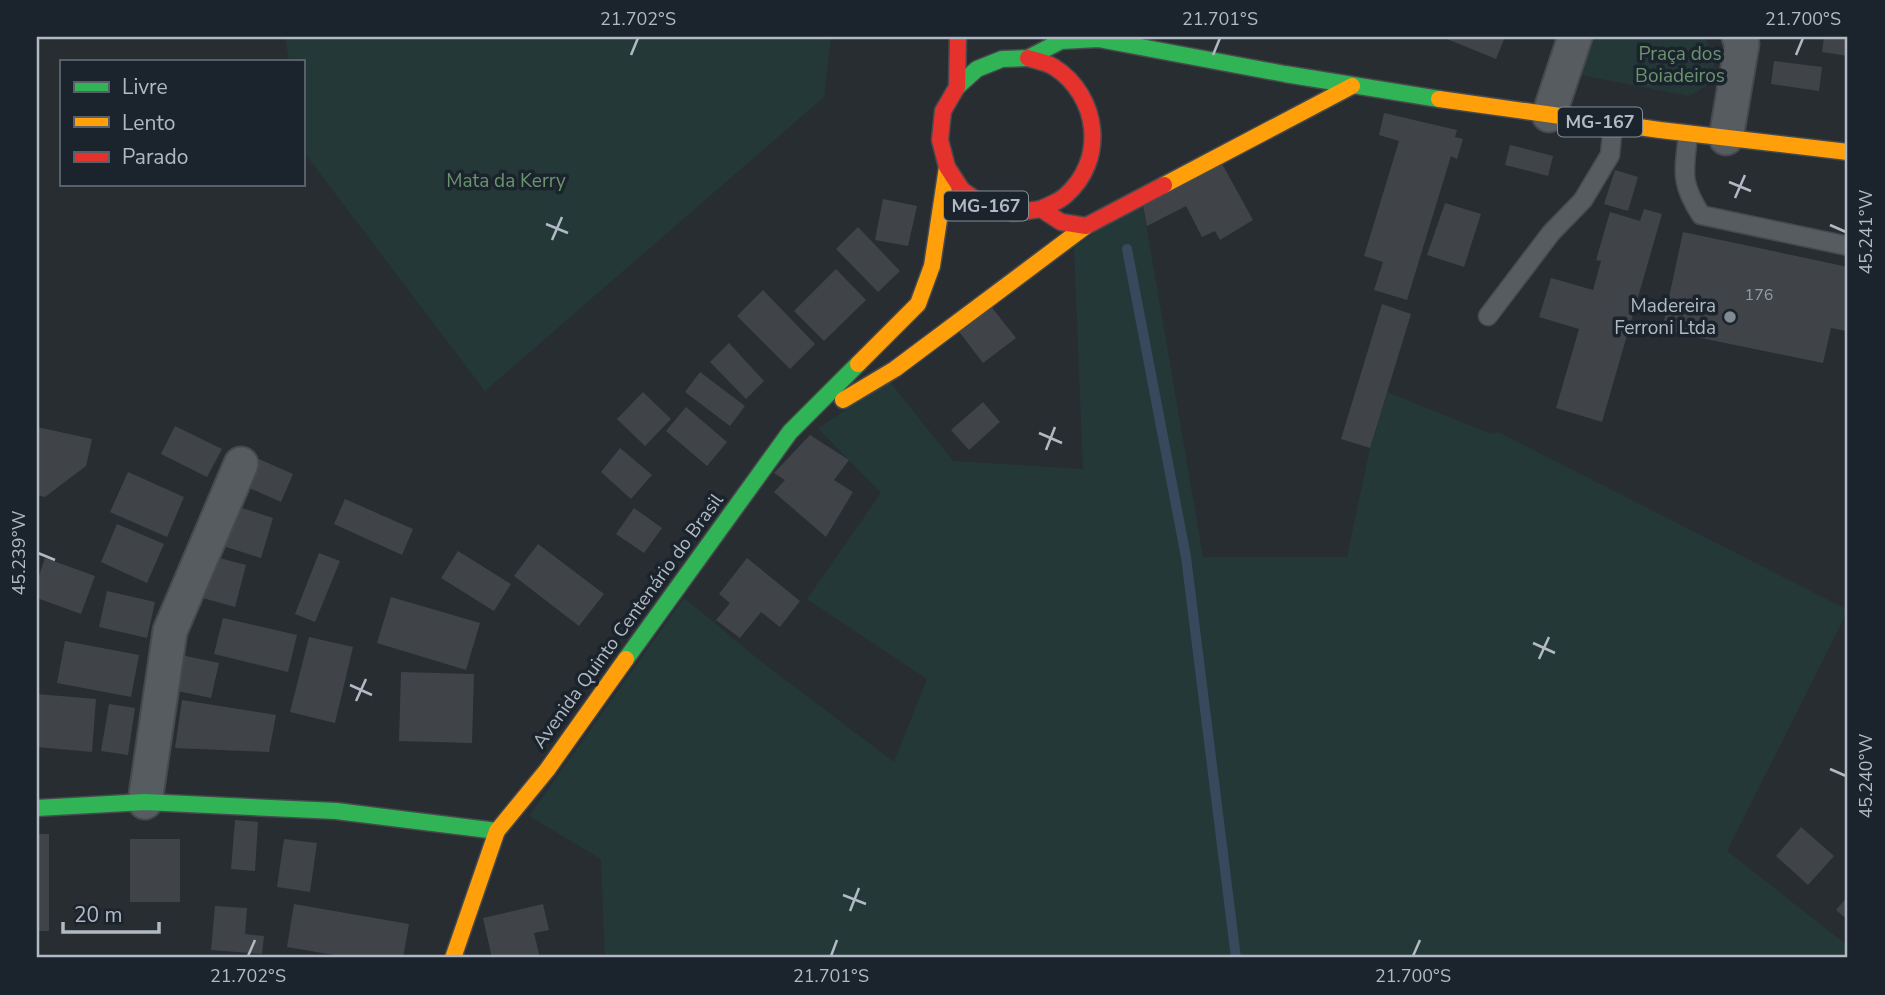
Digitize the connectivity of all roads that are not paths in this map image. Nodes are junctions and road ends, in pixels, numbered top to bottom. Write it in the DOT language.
graph roads {
  1 [pos="958,37"];
  2 [pos="1024,37"];
  3 [pos="1575,37"];
  4 [pos="1739,37"];
  5 [pos="1096,38"];
  6 [pos="1028,58"];
  7 [pos="957,86"];
  8 [pos="1352,86"];
  9 [pos="1549,115"];
  10 [pos="1613,124"];
  11 [pos="1688,135"];
  12 [pos="1726,138"];
  13 [pos="1848,152"];
  14 [pos="947,167"];
  15 [pos="1040,215"];
  16 [pos="1086,226"];
  17 [pos="1032,243"];
  18 [pos="1848,246"];
  19 [pos="1018,276"];
  20 [pos="1488,316"];
  21 [pos="790,432"];
  22 [pos="241,464"];
  23 [pos="145,802"];
  24 [pos="37,808"];
  25 [pos="497,831"];
  26 [pos="453,958"];
  1 -- 7 [label="street, Avenida Quinto Centenário do Brasil / MG-167"];
  2 -- 6 [label="street"];
  3 -- 9 [label="street"];
  4 -- 12 [label="street"];
  5 -- 6 [label="street"];
  5 -- 8 [label="street, MG-167"];
  6 -- 7 [label="street"];
  6 -- 15 [label="street, MG-167"];
  7 -- 14 [label="street, Avenida Quinto Centenário do Brasil / MG-167"];
  8 -- 9 [label="street, MG-167"];
  8 -- 16 [label="street, MG-167"];
  9 -- 10 [label="street, MG-167"];
  10 -- 11 [label="street, MG-167"];
  10 -- 20 [label="lane"];
  11 -- 12 [label="street, MG-167"];
  11 -- 18 [label="lane"];
  12 -- 13 [label="street, MG-167"];
  14 -- 15 [label="street, MG-167"];
  14 -- 21 [label="street, Avenida Quinto Centenário do Brasil / MG-167"];
  15 -- 16 [label="street, MG-167"];
  16 -- 19 [label="street, MG-167"];
  17 -- 19 [label="street, Avenida Quinto Centenário do Brasil / MG-167"];
  19 -- 21 [label="street, Avenida Quinto Centenário do Brasil / MG-167"];
  21 -- 25 [label="street, Avenida Quinto Centenário do Brasil"];
  22 -- 23 [label="street"];
  23 -- 24 [label="street"];
  23 -- 25 [label="street"];
  25 -- 26 [label="street, Avenida Quinto Centenário do Brasil"];
}
